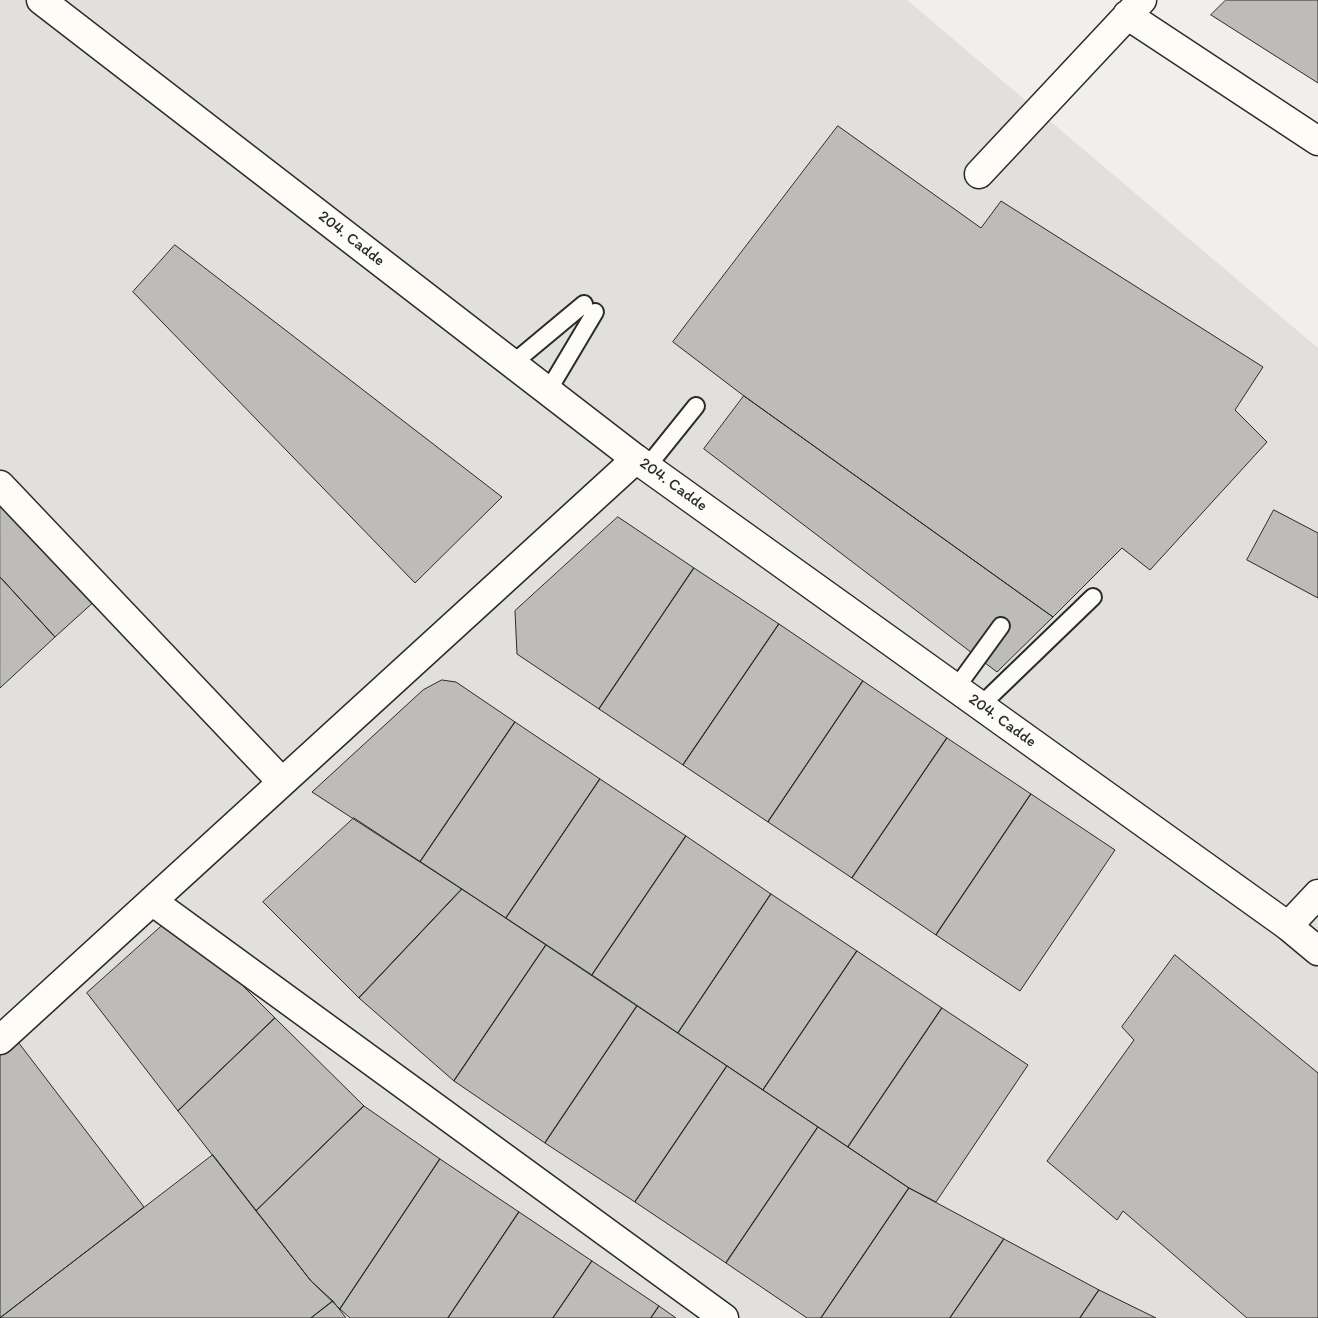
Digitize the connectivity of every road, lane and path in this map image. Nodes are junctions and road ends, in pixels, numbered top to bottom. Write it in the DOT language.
graph roads {
  1 [pos="41,0"];
  2 [pos="1135,8"];
  3 [pos="1318,141"];
  4 [pos="979,174"];
  5 [pos="512,364"];
  6 [pos="548,391"];
  7 [pos="696,406"];
  8 [pos="642,463"];
  9 [pos="0,485"];
  10 [pos="1093,597"];
  11 [pos="1001,626"];
  12 [pos="956,688"];
  13 [pos="980,706"];
  14 [pos="282,782"];
  15 [pos="1318,894"];
  16 [pos="152,901"];
  17 [pos="1288,926"];
  18 [pos="1318,951"];
  19 [pos="0,1040"];
  20 [pos="724,1318"];
  1 -- 5 [label="street, 204. Cadde"];
  2 -- 3 [label="street"];
  2 -- 4 [label="street"];
  5 -- 6 [label="street, 204. Cadde"];
  5 -- 6 [label="lane"];
  6 -- 8 [label="street, 204. Cadde"];
  7 -- 8 [label="lane"];
  8 -- 12 [label="street, 204. Cadde"];
  8 -- 14 [label="street"];
  9 -- 14 [label="street"];
  10 -- 13 [label="lane"];
  11 -- 12 [label="lane"];
  12 -- 13 [label="street, 204. Cadde"];
  13 -- 17 [label="street, 204. Cadde"];
  14 -- 16 [label="street"];
  15 -- 17 [label="street"];
  16 -- 19 [label="street"];
  16 -- 20 [label="street"];
  17 -- 18 [label="street, 204. Cadde"];
}
